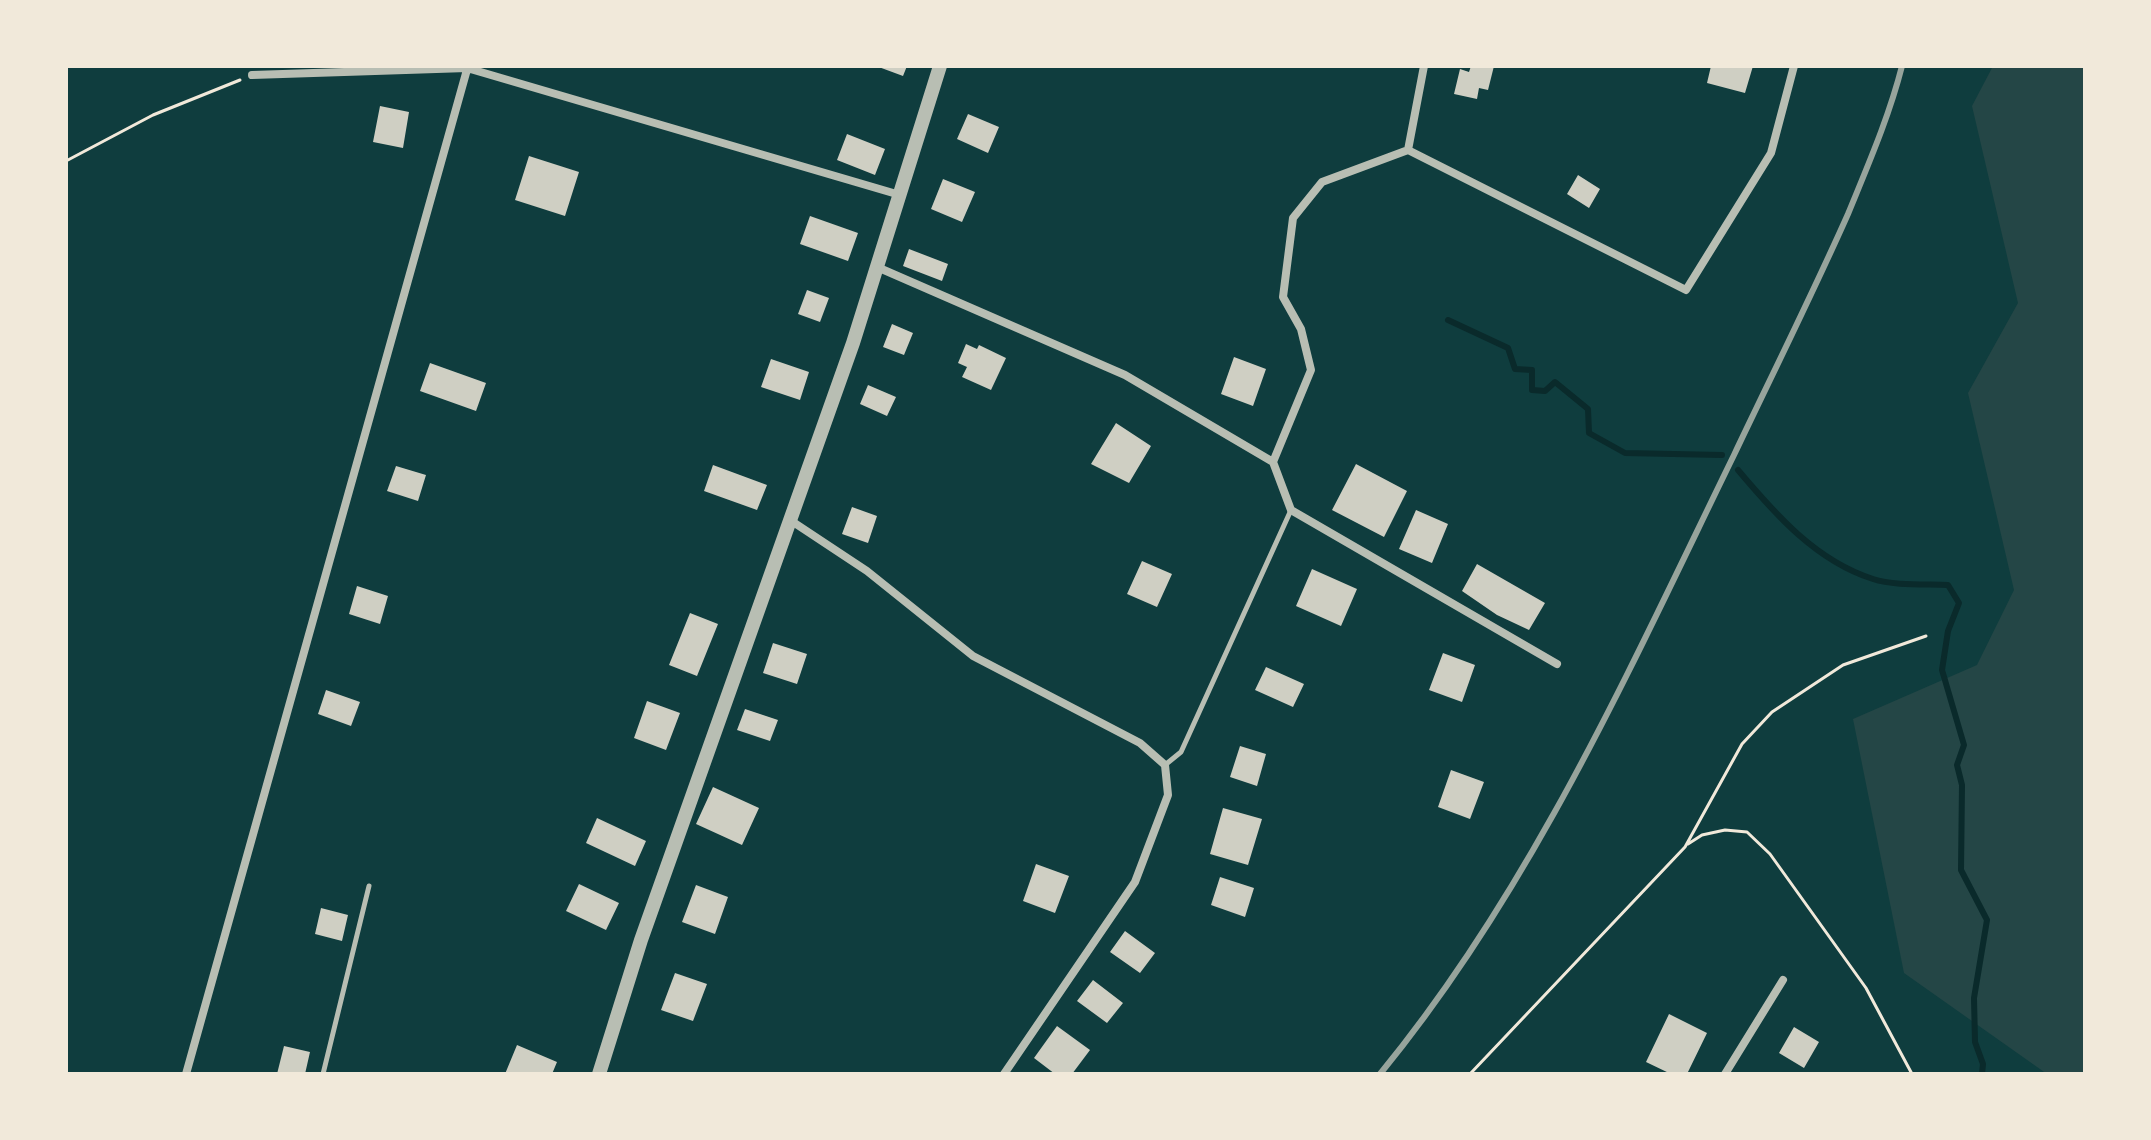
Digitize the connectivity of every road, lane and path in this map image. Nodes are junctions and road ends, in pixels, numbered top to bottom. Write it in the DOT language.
graph roads {
  1 [pos="940,66"];
  2 [pos="1424,66"];
  3 [pos="1794,66"];
  4 [pos="467,67"];
  5 [pos="252,75"];
  6 [pos="1408,150"];
  7 [pos="66,161"];
  8 [pos="900,195"];
  9 [pos="877,267"];
  10 [pos="1273,462"];
  11 [pos="1291,510"];
  12 [pos="790,520"];
  13 [pos="1926,636"];
  14 [pos="1557,664"];
  15 [pos="1165,765"];
  16 [pos="1685,847"];
  17 [pos="369,886"];
  18 [pos="1783,980"];
  19 [pos="186,1074"];
  20 [pos="323,1074"];
  21 [pos="599,1074"];
  22 [pos="1004,1074"];
  23 [pos="1470,1074"];
  24 [pos="1725,1074"];
  25 [pos="1912,1074"];
  1 -- 8 [label="street"];
  2 -- 6 [label="street"];
  3 -- 6 [label="street"];
  4 -- 5 [label="street"];
  4 -- 8 [label="street"];
  4 -- 19 [label="street"];
  5 -- 7 [label="path"];
  6 -- 10 [label="street"];
  8 -- 9 [label="street"];
  9 -- 10 [label="street"];
  9 -- 12 [label="street"];
  10 -- 11 [label="street"];
  11 -- 14 [label="street"];
  11 -- 15 [label="lane"];
  12 -- 15 [label="street"];
  12 -- 21 [label="street"];
  13 -- 16 [label="path"];
  15 -- 22 [label="street"];
  16 -- 23 [label="path"];
  16 -- 25 [label="path"];
  17 -- 20 [label="lane"];
  18 -- 24 [label="street"];
}
